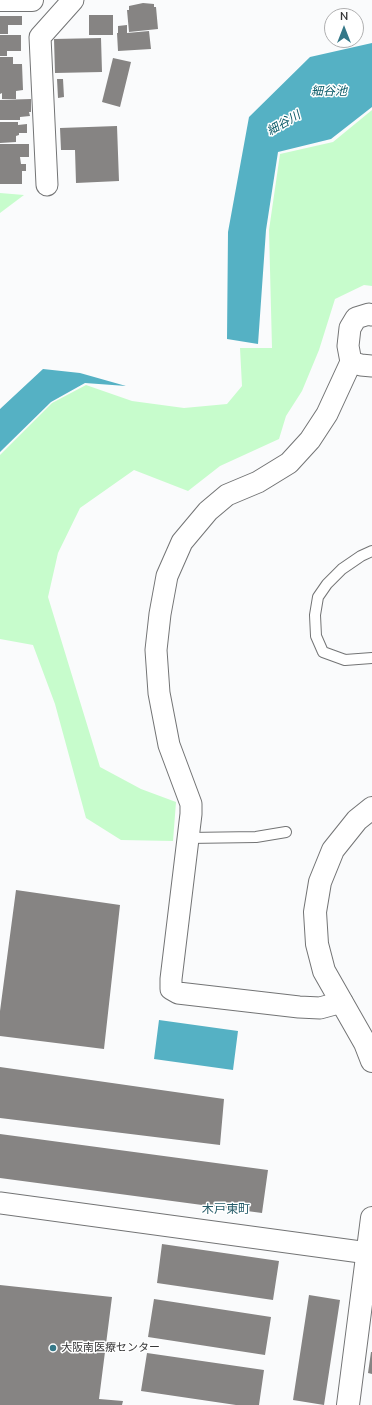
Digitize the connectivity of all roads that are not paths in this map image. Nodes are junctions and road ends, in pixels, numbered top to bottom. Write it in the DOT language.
graph roads {
  1 [pos="0,0"];
  2 [pos="32,0"];
  3 [pos="73,0"];
  4 [pos="47,185"];
  5 [pos="372,315"];
  6 [pos="351,362"];
  7 [pos="372,366"];
  8 [pos="372,552"];
  9 [pos="372,658"];
  10 [pos="372,808"];
  11 [pos="286,832"];
  12 [pos="188,838"];
  13 [pos="342,1002"];
  14 [pos="372,1060"];
  15 [pos="0,1203"];
  16 [pos="372,1218"];
  17 [pos="370,1254"];
  18 [pos="348,1405"];
  1 -- 2 [label="street"];
  3 -- 4 [label="street"];
  5 -- 6 [label="street"];
  6 -- 7 [label="street"];
  6 -- 12 [label="street"];
  8 -- 9 [label="lane"];
  10 -- 13 [label="street"];
  11 -- 12 [label="lane"];
  12 -- 13 [label="street"];
  13 -- 14 [label="street"];
  15 -- 17 [label="street"];
  16 -- 17 [label="street"];
  17 -- 18 [label="street"];
}
